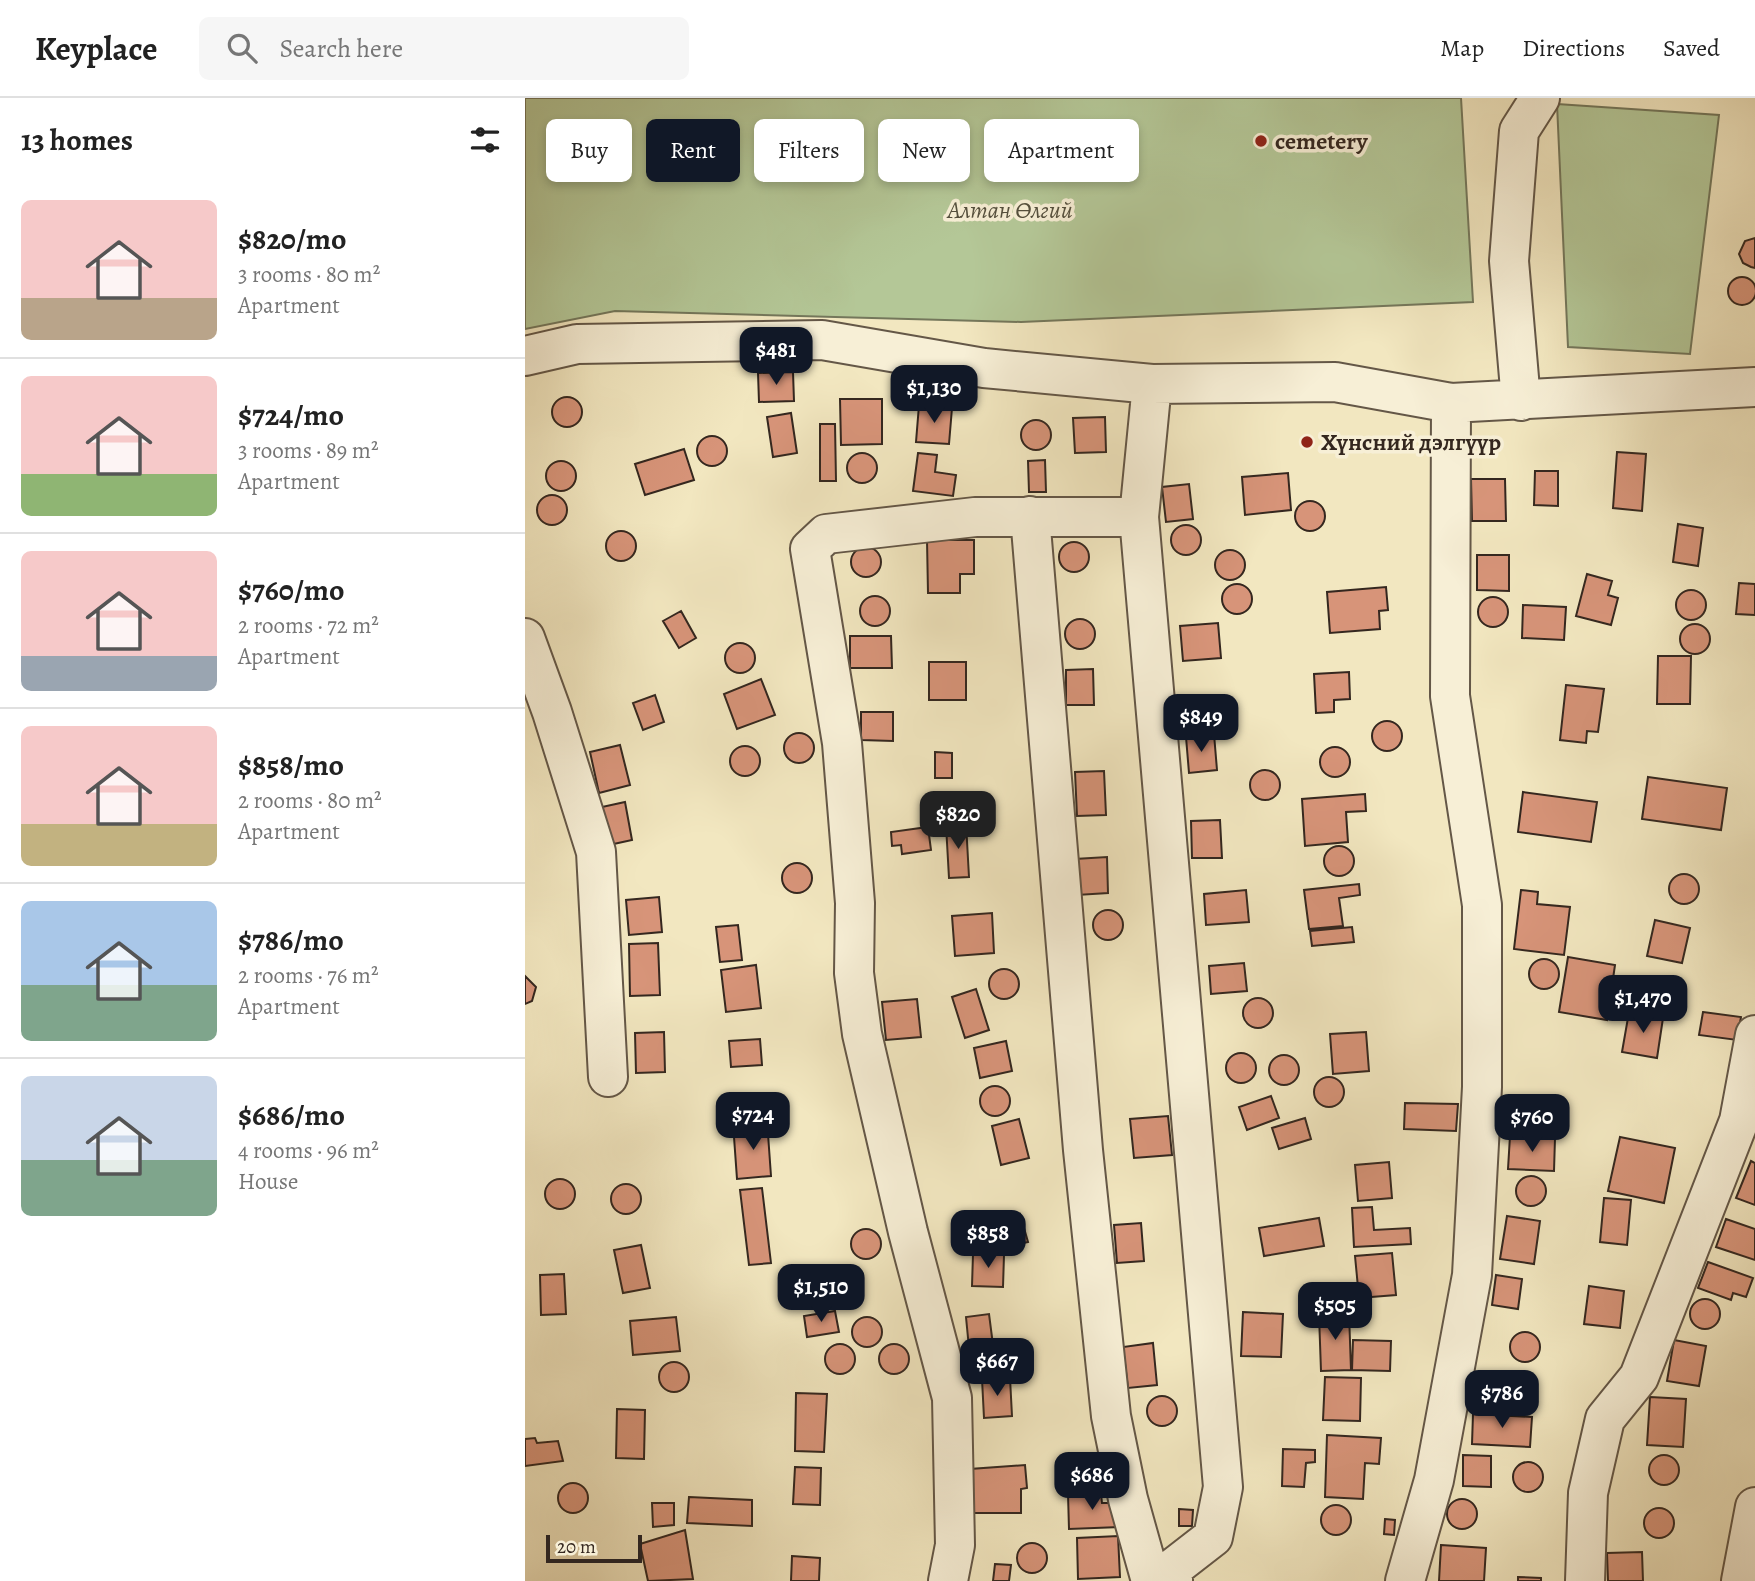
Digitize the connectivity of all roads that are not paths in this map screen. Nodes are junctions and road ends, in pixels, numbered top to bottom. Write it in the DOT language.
graph roads {
  1 [pos="1539,98"];
  2 [pos="525,356"];
  3 [pos="1152,384"];
  4 [pos="1755,387"];
  5 [pos="1521,401"];
  6 [pos="1451,404"];
  7 [pos="1030,516"];
  8 [pos="1139,517"];
  9 [pos="525,638"];
  10 [pos="1755,1035"];
  11 [pos="608,1077"];
  12 [pos="1755,1507"];
  13 [pos="948,1581"];
  14 [pos="1151,1581"];
  15 [pos="1173,1581"];
  16 [pos="1405,1581"];
  17 [pos="1585,1581"];
  18 [pos="1741,1581"];
  1 -- 5 [label="street"];
  2 -- 3 [label="street"];
  3 -- 6 [label="street"];
  3 -- 8 [label="street"];
  4 -- 5 [label="street"];
  5 -- 6 [label="street"];
  6 -- 16 [label="street"];
  7 -- 8 [label="street"];
  7 -- 13 [label="street"];
  7 -- 14 [label="street"];
  8 -- 15 [label="street"];
  9 -- 11 [label="street"];
  10 -- 17 [label="street"];
  12 -- 18 [label="street"];
}
